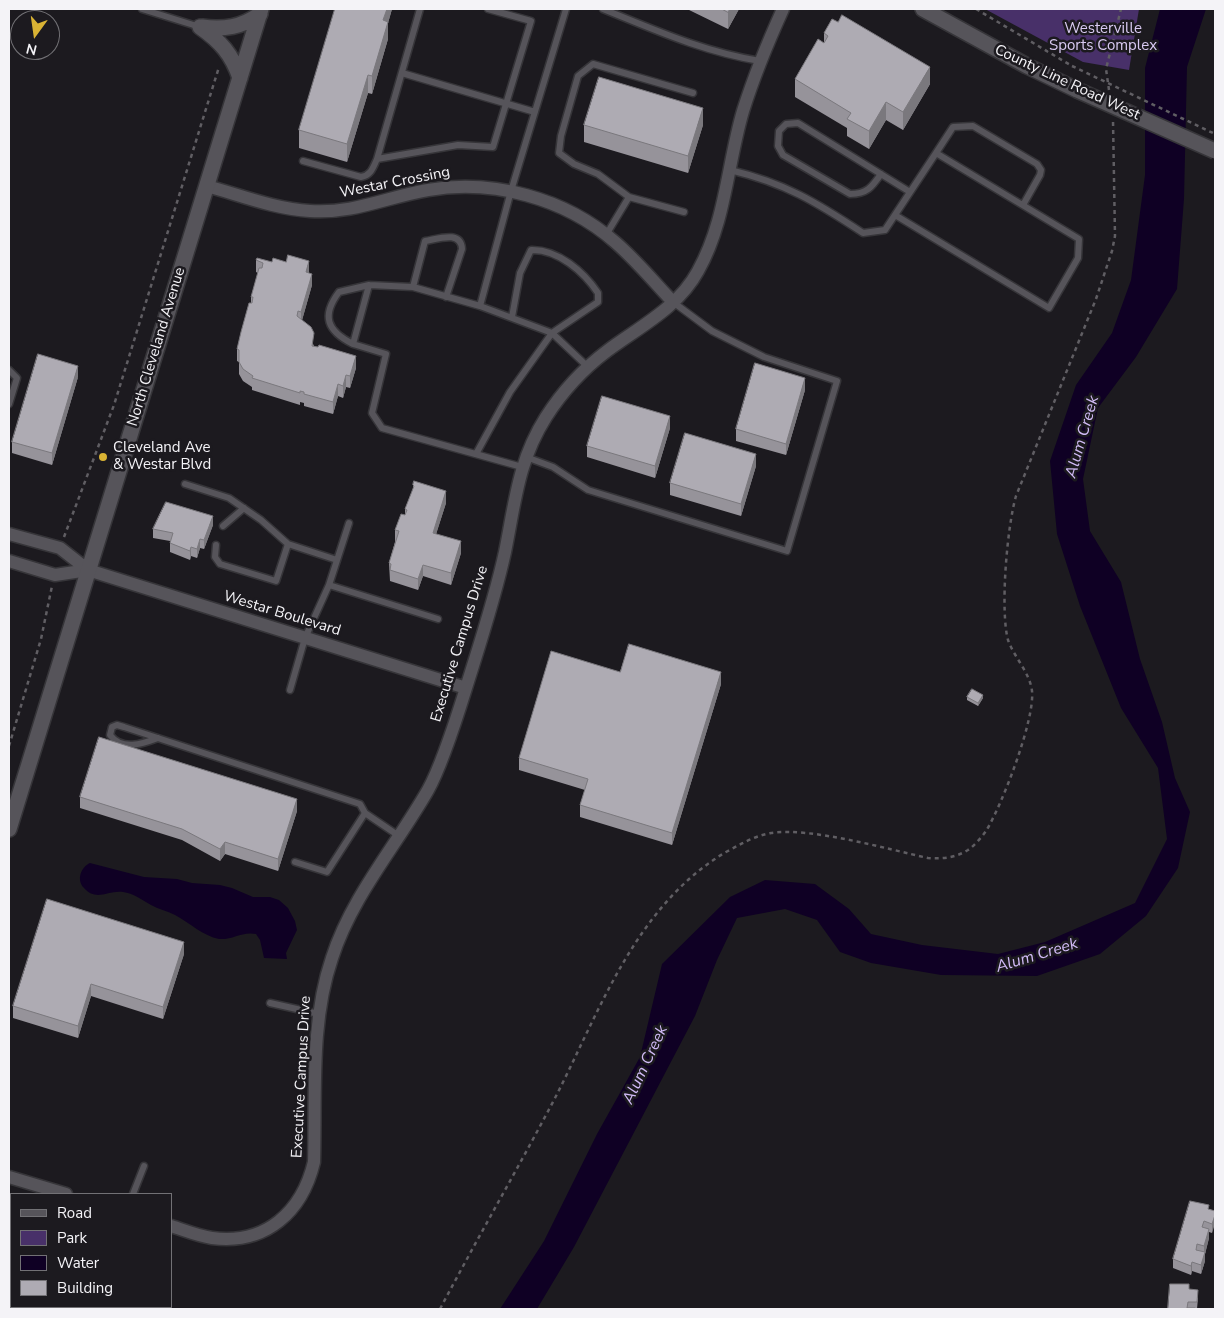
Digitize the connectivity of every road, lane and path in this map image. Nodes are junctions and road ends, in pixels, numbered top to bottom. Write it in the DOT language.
graph roads {
  1 [pos="142,9"];
  2 [pos="420,9"];
  3 [pos="488,9"];
  4 [pos="566,9"];
  5 [pos="603,9"];
  6 [pos="783,9"];
  7 [pos="923,9"];
  8 [pos="976,9"];
  9 [pos="1121,9"];
  10 [pos="260,11"];
  11 [pos="200,27"];
  12 [pos="225,48"];
  13 [pos="760,61"];
  14 [pos="402,73"];
  15 [pos="240,78"];
  16 [pos="693,93"];
  17 [pos="1111,98"];
  18 [pos="507,103"];
  19 [pos="535,112"];
  20 [pos="1113,118"];
  21 [pos="1215,134"];
  22 [pos="1215,151"];
  23 [pos="936,153"];
  24 [pos="377,159"];
  25 [pos="303,161"];
  26 [pos="730,170"];
  27 [pos="881,174"];
  28 [pos="207,186"];
  29 [pos="511,191"];
  30 [pos="910,192"];
  31 [pos="629,197"];
  32 [pos="1023,205"];
  33 [pos="684,212"];
  34 [pos="895,215"];
  35 [pos="606,235"];
  36 [pos="369,285"];
  37 [pos="413,288"];
  38 [pos="446,297"];
  39 [pos="673,302"];
  40 [pos="480,306"];
  41 [pos="512,316"];
  42 [pos="552,333"];
  43 [pos="353,344"];
  44 [pos="588,367"];
  45 [pos="9,370"];
  46 [pos="9,402"];
  47 [pos="476,454"];
  48 [pos="524,462"];
  49 [pos="185,484"];
  50 [pos="244,508"];
  51 [pos="348,523"];
  52 [pos="223,526"];
  53 [pos="9,534"];
  54 [pos="288,544"];
  55 [pos="216,545"];
  56 [pos="60,548"];
  57 [pos="337,560"];
  58 [pos="9,561"];
  59 [pos="88,570"];
  60 [pos="55,575"];
  61 [pos="329,585"];
  62 [pos="438,619"];
  63 [pos="305,638"];
  64 [pos="466,688"];
  65 [pos="290,690"];
  66 [pos="158,738"];
  67 [pos="9,746"];
  68 [pos="365,813"];
  69 [pos="9,829"];
  70 [pos="399,836"];
  71 [pos="295,862"];
  72 [pos="270,1003"];
  73 [pos="319,1014"];
  74 [pos="144,1166"];
  75 [pos="9,1177"];
  76 [pos="63,1193"];
  77 [pos="133,1193"];
  78 [pos="172,1226"];
  79 [pos="440,1309"];
  1 -- 11 [label="lane"];
  2 -- 14 [label="lane"];
  3 -- 18 [label="lane"];
  4 -- 19 [label="lane"];
  5 -- 13 [label="lane"];
  6 -- 13 [label="street, Executive Campus Drive"];
  7 -- 22 [label="main road, County Line Road West, bridge"];
  8 -- 21 [label="path, bridge"];
  9 -- 17 [label="path"];
  10 -- 11 [label="main road"];
  10 -- 15 [label="main road, North Cleveland Avenue"];
  11 -- 12 [label="main road"];
  12 -- 15 [label="main road"];
  12 -- 56 [label="path"];
  13 -- 26 [label="street, Executive Campus Drive"];
  14 -- 18 [label="lane"];
  14 -- 24 [label="lane"];
  15 -- 28 [label="main road, North Cleveland Avenue"];
  16 -- 31 [label="lane"];
  18 -- 19 [label="lane"];
  18 -- 24 [label="lane"];
  19 -- 29 [label="lane"];
  20 -- 79 [label="path"];
  23 -- 30 [label="lane"];
  23 -- 32 [label="lane"];
  23 -- 32 [label="lane"];
  24 -- 25 [label="lane"];
  26 -- 34 [label="lane"];
  26 -- 39 [label="street, Executive Campus Drive"];
  27 -- 27 [label="lane"];
  27 -- 30 [label="lane"];
  28 -- 29 [label="street, Westar Crossing"];
  28 -- 59 [label="main road, North Cleveland Avenue"];
  29 -- 35 [label="street, Westar Crossing"];
  29 -- 40 [label="lane"];
  30 -- 34 [label="lane"];
  31 -- 33 [label="lane"];
  31 -- 35 [label="lane"];
  32 -- 34 [label="lane"];
  35 -- 39 [label="street, Westar Crossing"];
  36 -- 37 [label="lane"];
  36 -- 43 [label="lane"];
  36 -- 43 [label="lane"];
  37 -- 38 [label="lane"];
  37 -- 38 [label="lane"];
  38 -- 40 [label="lane"];
  39 -- 44 [label="street, Executive Campus Drive"];
  39 -- 48 [label="lane"];
  40 -- 41 [label="lane"];
  41 -- 42 [label="lane"];
  41 -- 42 [label="lane"];
  42 -- 44 [label="lane"];
  42 -- 47 [label="lane"];
  43 -- 47 [label="lane"];
  44 -- 48 [label="street, Executive Campus Drive"];
  45 -- 46 [label="lane"];
  47 -- 48 [label="lane"];
  48 -- 64 [label="street, Executive Campus Drive"];
  49 -- 50 [label="lane"];
  50 -- 52 [label="lane"];
  50 -- 54 [label="lane"];
  51 -- 57 [label="lane"];
  53 -- 56 [label="street, Westar Boulevard"];
  54 -- 55 [label="lane"];
  54 -- 57 [label="lane"];
  56 -- 59 [label="street, Westar Boulevard"];
  57 -- 61 [label="lane"];
  58 -- 60 [label="street, Westar Boulevard"];
  59 -- 60 [label="street, Westar Boulevard"];
  59 -- 63 [label="street, Westar Boulevard"];
  59 -- 69 [label="main road, North Cleveland Avenue"];
  60 -- 67 [label="path"];
  61 -- 62 [label="lane"];
  61 -- 63 [label="lane"];
  63 -- 64 [label="street, Westar Boulevard"];
  63 -- 65 [label="lane"];
  64 -- 70 [label="street, Executive Campus Drive"];
  66 -- 66 [label="lane"];
  66 -- 68 [label="lane"];
  68 -- 70 [label="lane"];
  68 -- 71 [label="lane"];
  70 -- 73 [label="street, Executive Campus Drive"];
  72 -- 73 [label="lane"];
  73 -- 78 [label="street, Executive Campus Drive"];
  74 -- 77 [label="lane"];
  75 -- 76 [label="street"];
}
